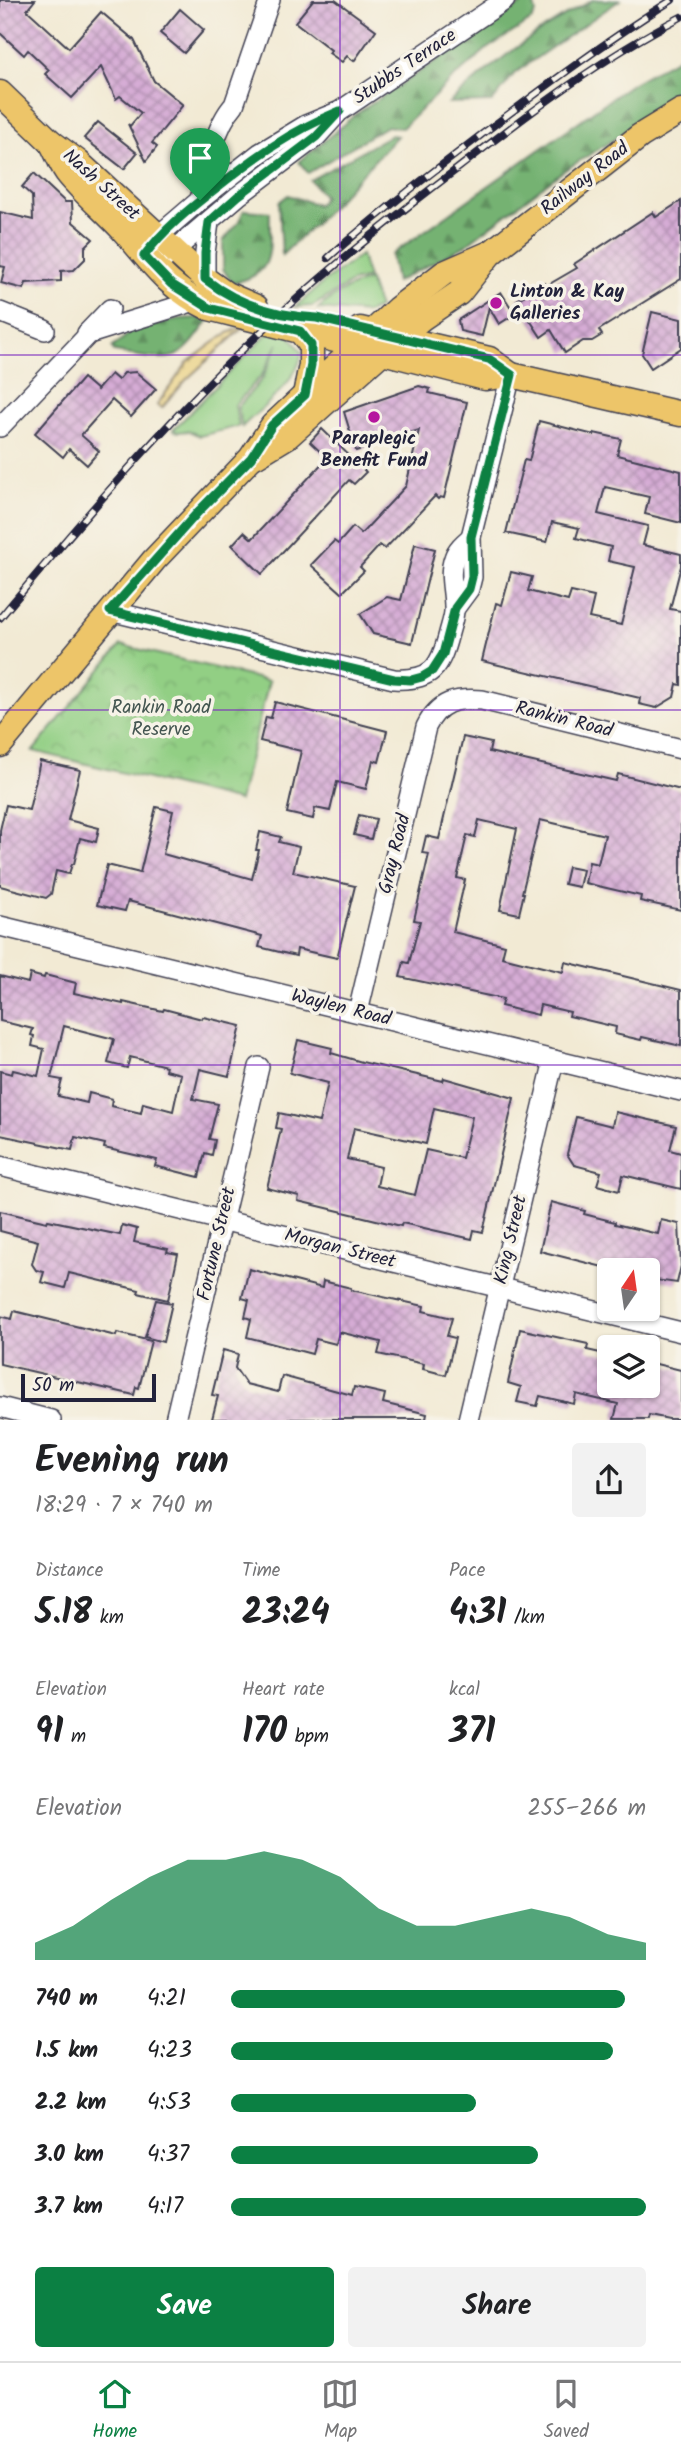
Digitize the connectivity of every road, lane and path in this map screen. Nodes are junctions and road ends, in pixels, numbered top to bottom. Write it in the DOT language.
graph roads {
  1 [pos="270,0"];
  2 [pos="505,0"];
  3 [pos="0,93"];
  4 [pos="340,111"];
  5 [pos="681,111"];
  6 [pos="51,142"];
  7 [pos="200,200"];
  8 [pos="209,222"];
  9 [pos="166,244"];
  10 [pos="148,262"];
  11 [pos="200,290"];
  12 [pos="110,309"];
  13 [pos="0,312"];
  14 [pos="45,330"];
  15 [pos="300,331"];
  16 [pos="82,339"];
  17 [pos="378,342"];
  18 [pos="512,375"];
  19 [pos="305,395"];
  20 [pos="681,414"];
  21 [pos="0,427"];
  22 [pos="251,458"];
  23 [pos="110,611"];
  24 [pos="447,703"];
  25 [pos="0,745"];
  26 [pos="681,749"];
  27 [pos="0,926"];
  28 [pos="358,1012"];
  29 [pos="554,1060"];
  30 [pos="259,1068"];
  31 [pos="681,1091"];
  32 [pos="0,1166"];
  33 [pos="223,1220"];
  34 [pos="500,1288"];
  35 [pos="681,1332"];
  36 [pos="0,1407"];
  37 [pos="51,1419"];
  38 [pos="175,1419"];
  39 [pos="468,1419"];
  1 -- 7 [label="street"];
  2 -- 4 [label="street, Stubbs Terrace"];
  3 -- 6 [label="main road, Nash Street"];
  4 -- 7 [label="street, Stubbs Terrace"];
  4 -- 8 [label="street, Stubbs Terrace"];
  5 -- 17 [label="main road, Railway Road"];
  6 -- 9 [label="main road, Nash Street"];
  6 -- 10 [label="main road, Nash Street"];
  7 -- 9 [label="street, Stubbs Terrace"];
  8 -- 9 [label="street, Stubbs Terrace"];
  8 -- 11 [label="street"];
  9 -- 10 [label="street, Stubbs Terrace"];
  9 -- 11 [label="main road, Nash Street"];
  10 -- 11 [label="main road, Nash Street"];
  11 -- 15 [label="main road, Nash Street"];
  11 -- 16 [label="street"];
  11 -- 17 [label="main road, Nash Street"];
  12 -- 16 [label="street"];
  13 -- 14 [label="street"];
  15 -- 17 [label="main road, Nash Street"];
  15 -- 19 [label="main road"];
  16 -- 21 [label="street"];
  17 -- 18 [label="main road"];
  17 -- 19 [label="main road, Railway Road"];
  17 -- 22 [label="main road, Railway Road"];
  18 -- 20 [label="main road"];
  18 -- 23 [label="street"];
  19 -- 22 [label="main road, Railway Road"];
  22 -- 23 [label="main road, Railway Road"];
  23 -- 25 [label="main road, Railway Road"];
  24 -- 26 [label="street, Rankin Road"];
  24 -- 28 [label="street, Gray Road"];
  27 -- 28 [label="street, Waylen Road"];
  28 -- 29 [label="street, Waylen Road"];
  29 -- 31 [label="street, Waylen Road"];
  29 -- 34 [label="street, King Street"];
  30 -- 33 [label="street, Fortune Street"];
  32 -- 33 [label="street, Morgan Street"];
  33 -- 34 [label="street, Morgan Street"];
  33 -- 38 [label="street, Fortune Street"];
  34 -- 35 [label="street, Morgan Street"];
  34 -- 39 [label="street, King Street"];
  36 -- 37 [label="street"];
}
